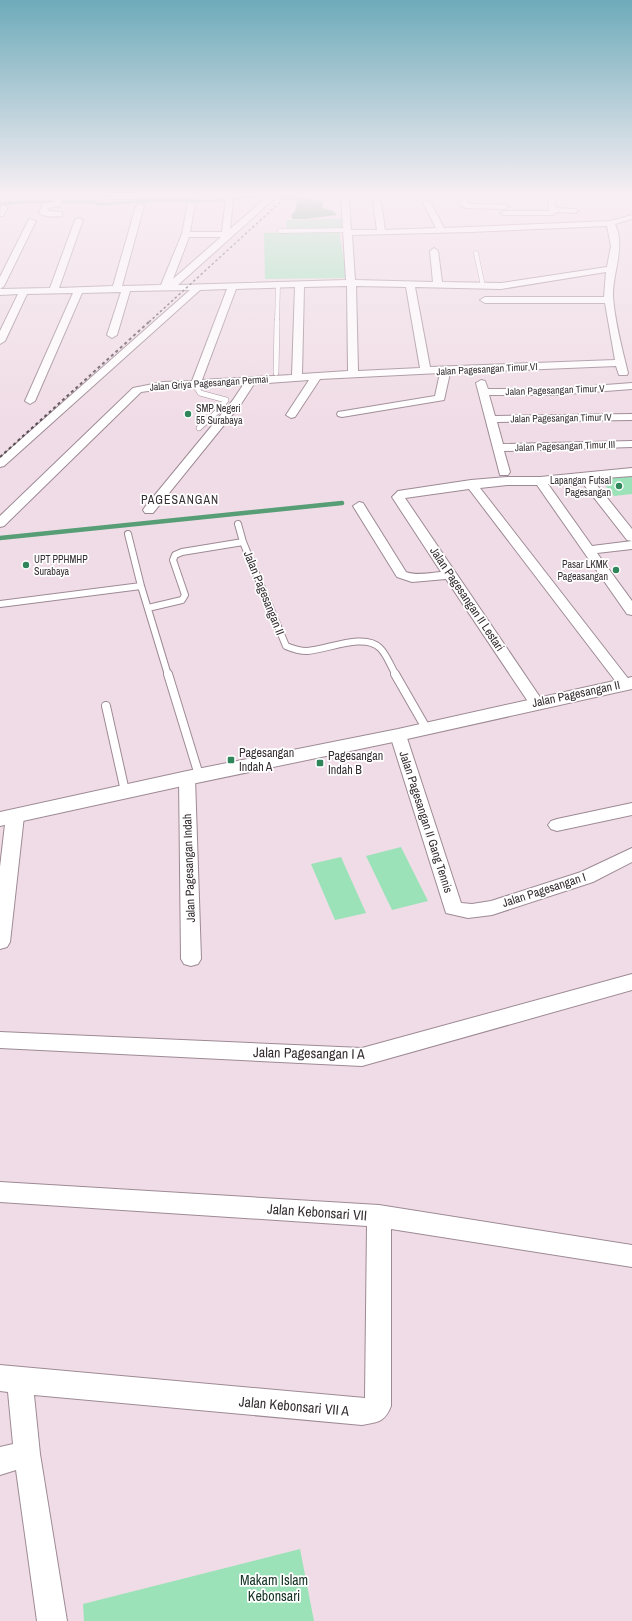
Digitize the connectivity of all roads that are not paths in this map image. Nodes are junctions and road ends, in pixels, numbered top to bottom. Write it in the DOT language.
graph roads {
  1 [pos="7,272"];
  2 [pos="61,272"];
  3 [pos="122,272"];
  4 [pos="172,272"];
  5 [pos="185,272"];
  6 [pos="350,272"];
  7 [pos="436,272"];
  8 [pos="480,272"];
  9 [pos="594,272"];
  10 [pos="610,272"];
  11 [pos="351,283"];
  12 [pos="300,284"];
  13 [pos="410,284"];
  14 [pos="278,285"];
  15 [pos="438,285"];
  16 [pos="0,286"];
  17 [pos="233,286"];
  18 [pos="483,286"];
  19 [pos="167,287"];
  20 [pos="198,287"];
  21 [pos="117,288"];
  22 [pos="127,288"];
  23 [pos="54,290"];
  24 [pos="79,290"];
  25 [pos="24,291"];
  26 [pos="0,292"];
  27 [pos="485,300"];
  28 [pos="608,300"];
  29 [pos="112,335"];
  30 [pos="0,341"];
  31 [pos="621,363"];
  32 [pos="478,369"];
  33 [pos="445,371"];
  34 [pos="426,372"];
  35 [pos="276,373"];
  36 [pos="353,375"];
  37 [pos="317,376"];
  38 [pos="297,377"];
  39 [pos="250,381"];
  40 [pos="195,385"];
  41 [pos="629,387"];
  42 [pos="484,392"];
  43 [pos="632,397"];
  44 [pos="30,401"];
  45 [pos="342,414"];
  46 [pos="291,415"];
  47 [pos="632,417"];
  48 [pos="490,419"];
  49 [pos="199,428"];
  50 [pos="632,444"];
  51 [pos="498,448"];
  52 [pos="0,464"];
  53 [pos="632,472"];
  54 [pos="506,476"];
  55 [pos="584,476"];
  56 [pos="540,481"];
  57 [pos="472,484"];
  58 [pos="359,506"];
  59 [pos="148,510"];
  60 [pos="0,523"];
  61 [pos="238,524"];
  62 [pos="128,534"];
  63 [pos="632,537"];
  64 [pos="243,542"];
  65 [pos="632,545"];
  66 [pos="589,550"];
  67 [pos="451,574"];
  68 [pos="141,586"];
  69 [pos="0,604"];
  70 [pos="148,608"];
  71 [pos="632,611"];
  72 [pos="628,683"];
  73 [pos="536,702"];
  74 [pos="106,706"];
  75 [pos="426,728"];
  76 [pos="398,735"];
  77 [pos="193,777"];
  78 [pos="125,791"];
  79 [pos="632,809"];
  80 [pos="7,817"];
  81 [pos="557,825"];
  82 [pos="632,854"];
  83 [pos="453,908"];
  84 [pos="0,942"];
  85 [pos="191,959"];
  86 [pos="632,982"];
  87 [pos="0,1040"];
  88 [pos="0,1192"];
  89 [pos="379,1216"];
  90 [pos="632,1256"];
  91 [pos="10,1380"];
  92 [pos="27,1454"];
  93 [pos="0,1461"];
  94 [pos="52,1621"];
  1 -- 16 [label="street"];
  2 -- 23 [label="street"];
  3 -- 21 [label="street"];
  4 -- 19 [label="street"];
  5 -- 19 [label="street"];
  6 -- 11 [label="street"];
  7 -- 15 [label="street"];
  8 -- 18 [label="lane"];
  9 -- 18 [label="street"];
  10 -- 28 [label="street"];
  11 -- 12 [label="street"];
  11 -- 13 [label="street"];
  11 -- 36 [label="street"];
  12 -- 14 [label="street"];
  12 -- 38 [label="street"];
  13 -- 15 [label="street"];
  13 -- 34 [label="street"];
  14 -- 17 [label="street"];
  14 -- 35 [label="lane"];
  15 -- 18 [label="street"];
  17 -- 20 [label="street"];
  17 -- 40 [label="street"];
  19 -- 20 [label="street"];
  19 -- 22 [label="street"];
  20 -- 52 [label="street"];
  21 -- 22 [label="street"];
  21 -- 24 [label="street"];
  22 -- 29 [label="street"];
  23 -- 24 [label="street"];
  23 -- 25 [label="street"];
  24 -- 44 [label="street"];
  25 -- 26 [label="street"];
  25 -- 30 [label="street"];
  27 -- 28 [label="street"];
  28 -- 31 [label="street"];
  31 -- 32 [label="street, Jalan Pagesangan Timur VI"];
  31 -- 41 [label="street"];
  32 -- 33 [label="street, Jalan Pagesangan Timur VI"];
  32 -- 42 [label="street"];
  33 -- 34 [label="street, Jalan Pagesangan Timur VI"];
  33 -- 45 [label="street"];
  34 -- 36 [label="street, Jalan Pagesangan Timur VI"];
  36 -- 37 [label="street, Jalan Griya Pagesangan Permai"];
  37 -- 38 [label="street, Jalan Griya Pagesangan Permai"];
  37 -- 46 [label="street"];
  38 -- 39 [label="street, Jalan Griya Pagesangan Permai"];
  39 -- 40 [label="street, Jalan Griya Pagesangan Permai"];
  39 -- 59 [label="street"];
  40 -- 49 [label="lane"];
  40 -- 60 [label="street, Jalan Griya Pagesangan Permai"];
  41 -- 42 [label="street, Jalan Pagesangan Timur V"];
  41 -- 43 [label="street"];
  42 -- 48 [label="street"];
  47 -- 48 [label="street, Jalan Pagesangan Timur IV"];
  48 -- 51 [label="street"];
  50 -- 51 [label="street, Jalan Pagesangan Timur III"];
  51 -- 54 [label="street"];
  53 -- 55 [label="street"];
  54 -- 56 [label="street"];
  54 -- 57 [label="street"];
  55 -- 56 [label="street"];
  55 -- 63 [label="street"];
  56 -- 66 [label="street"];
  57 -- 67 [label="street, Jalan Pagesangan II Lestari"];
  57 -- 72 [label="street"];
  58 -- 67 [label="street"];
  61 -- 64 [label="lane, Jalan Pagesangan II"];
  62 -- 68 [label="lane"];
  64 -- 70 [label="lane, Jalan Pagesangan II"];
  64 -- 75 [label="lane, Jalan Pagesangan II"];
  65 -- 66 [label="street"];
  66 -- 71 [label="street"];
  67 -- 73 [label="street, Jalan Pagesangan II Lestari"];
  68 -- 69 [label="lane"];
  68 -- 70 [label="lane"];
  70 -- 77 [label="lane"];
  72 -- 73 [label="street, Jalan Pagesangan II"];
  73 -- 75 [label="street, Jalan Pagesangan II"];
  74 -- 78 [label="lane"];
  75 -- 76 [label="street, Jalan Pagesangan II"];
  76 -- 77 [label="street, Jalan Pagesangan II"];
  76 -- 83 [label="street, Jalan Pagesangan II Gang Tennis"];
  77 -- 78 [label="street, Jalan Pagesangan II"];
  77 -- 85 [label="street, Jalan Pagesangan Indah"];
  78 -- 80 [label="street, Jalan Pagesangan II"];
  79 -- 81 [label="street"];
  80 -- 84 [label="street"];
  82 -- 83 [label="street, Jalan Pagesangan I"];
  86 -- 87 [label="street, Jalan Pagesangan I A"];
  88 -- 89 [label="street, Jalan Kebonsari VII"];
  89 -- 90 [label="street, Jalan Kebonsari VII"];
  89 -- 91 [label="street, Jalan Kebonsari VII A"];
  91 -- 92 [label="street, Jalan Kebonsari VII A"];
  92 -- 93 [label="street"];
  92 -- 94 [label="street, Jalan Kebonsari VII A"];
}
